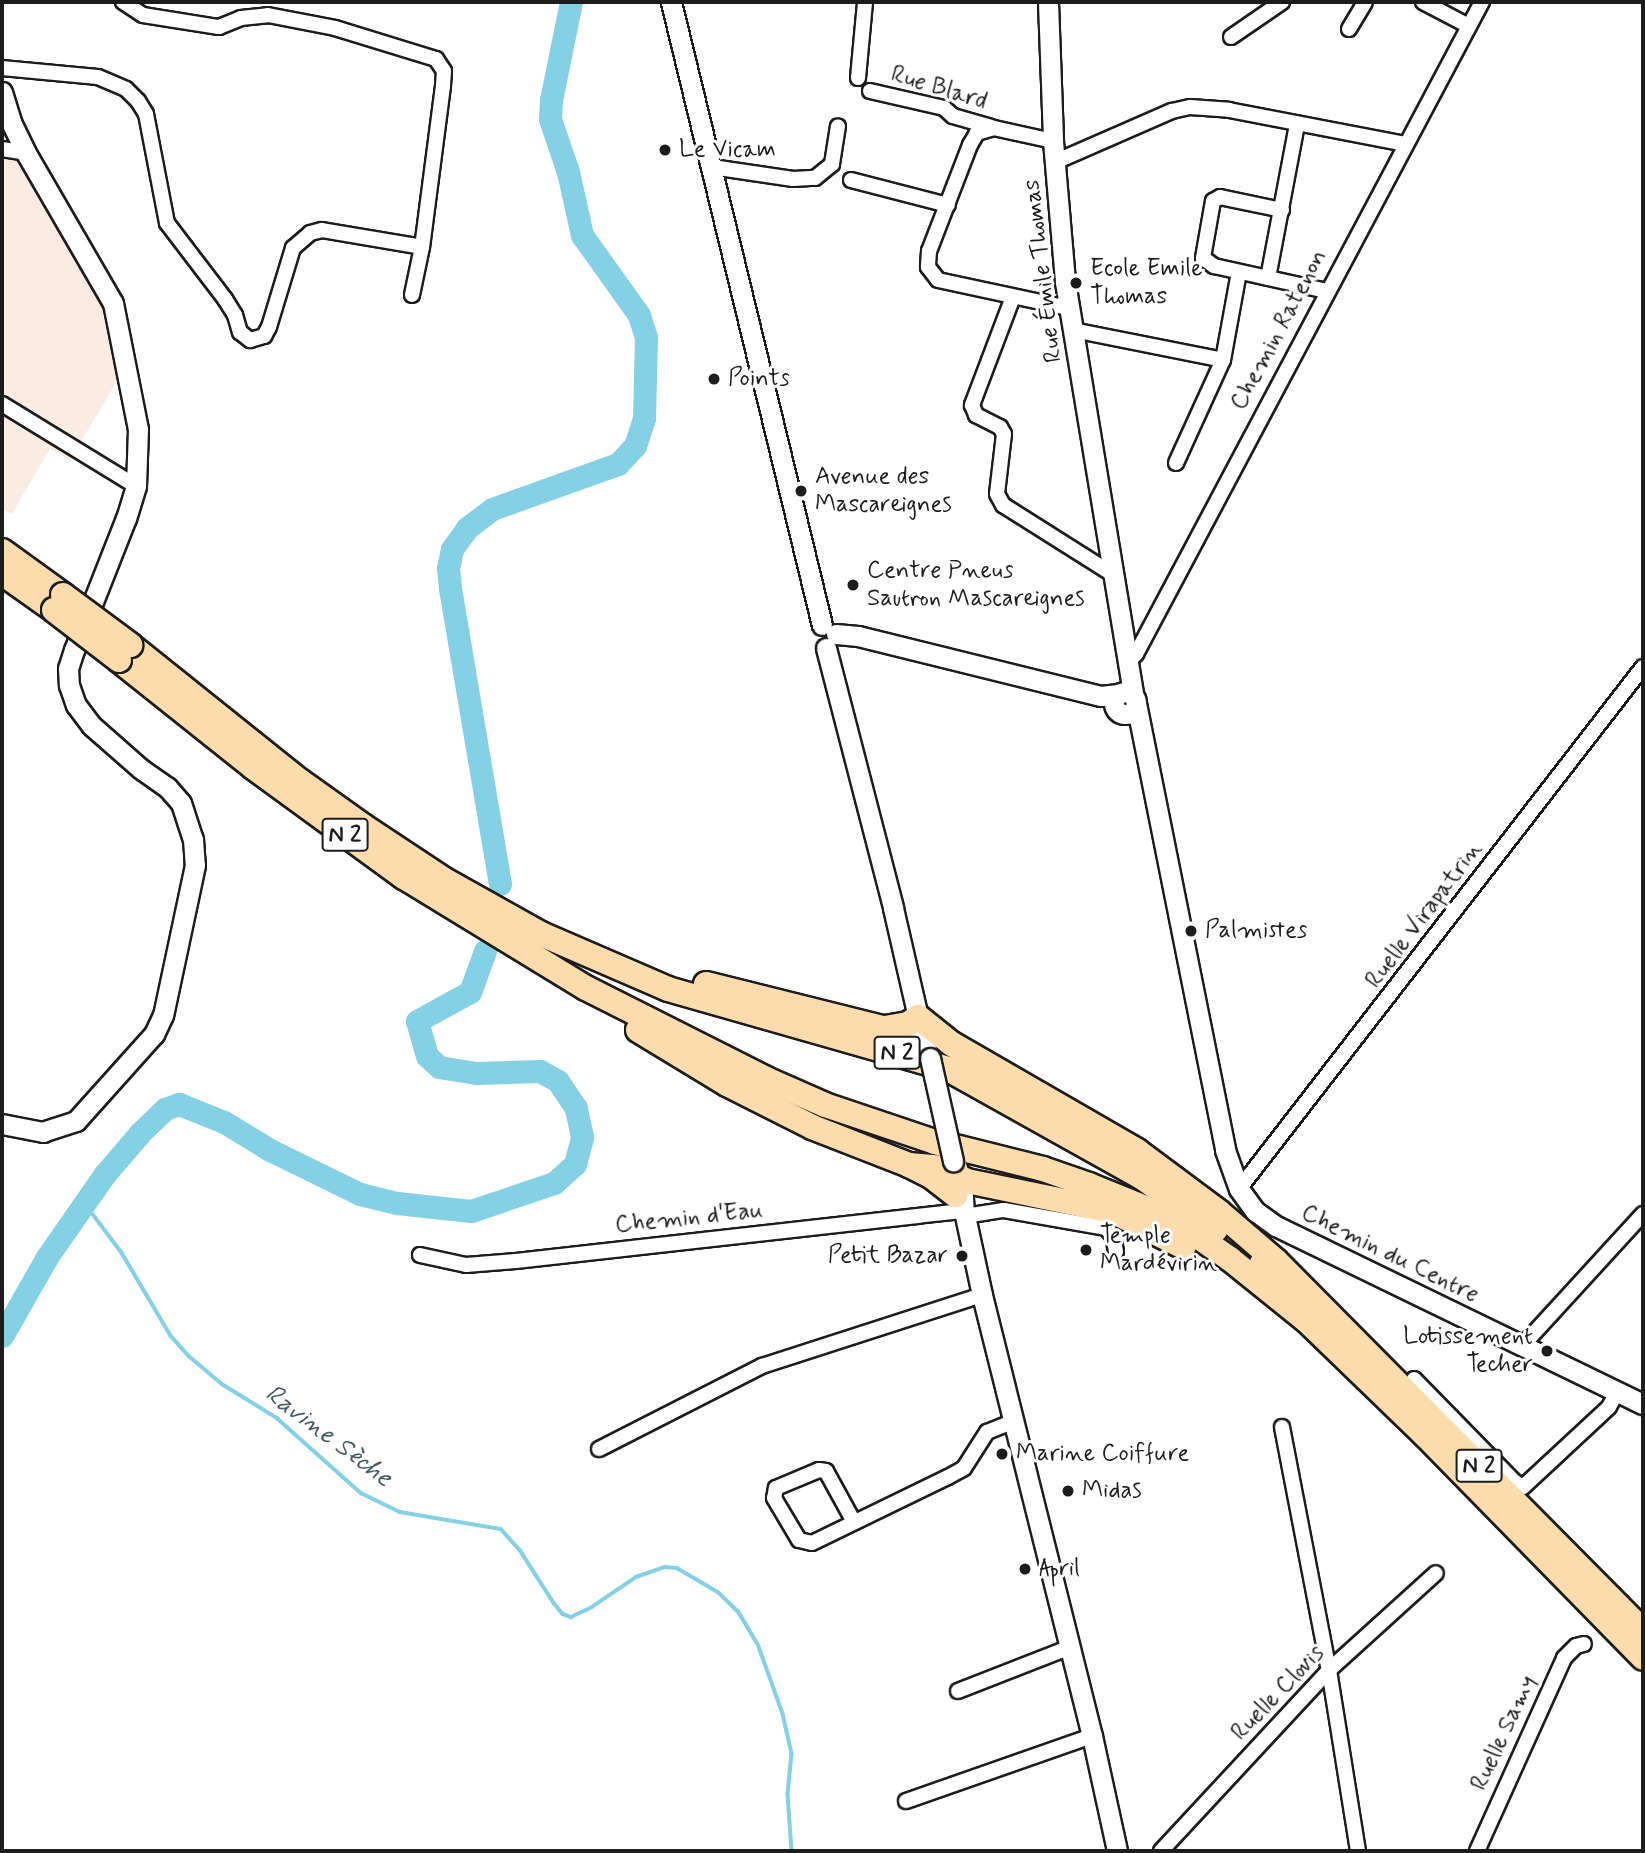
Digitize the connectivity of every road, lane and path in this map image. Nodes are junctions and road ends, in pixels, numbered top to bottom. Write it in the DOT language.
graph roads {
  1 [pos="124,2"];
  2 [pos="671,2"];
  3 [pos="865,2"];
  4 [pos="1048,2"];
  5 [pos="1282,2"];
  6 [pos="1364,2"];
  7 [pos="1423,2"];
  8 [pos="1482,2"];
  9 [pos="1469,26"];
  10 [pos="1349,29"];
  11 [pos="1231,37"];
  12 [pos="2,68"];
  13 [pos="858,78"];
  14 [pos="870,91"];
  15 [pos="2,92"];
  16 [pos="1297,124"];
  17 [pos="838,126"];
  18 [pos="994,128"];
  19 [pos="1053,141"];
  20 [pos="1405,144"];
  21 [pos="2,149"];
  22 [pos="26,153"];
  23 [pos="1055,162"];
  24 [pos="712,167"];
  25 [pos="852,180"];
  26 [pos="948,205"];
  27 [pos="1282,210"];
  28 [pos="422,247"];
  29 [pos="1239,272"];
  30 [pos="1268,278"];
  31 [pos="1327,290"];
  32 [pos="412,295"];
  33 [pos="1013,297"];
  34 [pos="1069,308"];
  35 [pos="1073,330"];
  36 [pos="1223,360"];
  37 [pos="2,404"];
  38 [pos="1176,463"];
  39 [pos="136,486"];
  40 [pos="2,551"];
  41 [pos="2,573"];
  42 [pos="1112,575"];
  43 [pos="59,603"];
  44 [pos="828,636"];
  45 [pos="124,653"];
  46 [pos="1643,667"];
  47 [pos="1123,694"];
  48 [pos="443,878"];
  49 [pos="586,988"];
  50 [pos="918,1017"];
  51 [pos="884,1028"];
  52 [pos="937,1051"];
  53 [pos="2,1124"];
  54 [pos="1239,1189"];
  55 [pos="961,1194"];
  56 [pos="1643,1214"];
  57 [pos="1116,1252"];
  58 [pos="420,1255"];
  59 [pos="982,1295"];
  60 [pos="1315,1302"];
  61 [pos="1522,1346"];
  62 [pos="1360,1375"];
  63 [pos="1414,1379"];
  64 [pos="1617,1392"];
  65 [pos="1643,1404"];
  66 [pos="1014,1421"];
  67 [pos="1282,1427"];
  68 [pos="599,1449"];
  69 [pos="854,1522"];
  70 [pos="1436,1573"];
  71 [pos="1643,1631"];
  72 [pos="1584,1644"];
  73 [pos="1070,1647"];
  74 [pos="1643,1658"];
  75 [pos="1329,1670"];
  76 [pos="958,1691"];
  77 [pos="1092,1736"];
  78 [pos="906,1801"];
  79 [pos="1117,1851"];
  80 [pos="1161,1851"];
  81 [pos="1358,1851"];
  82 [pos="1478,1851"];
  1 -- 28 [label="street"];
  2 -- 24 [label="street"];
  3 -- 13 [label="street, Rue Blard"];
  4 -- 19 [label="street, Rue Émile Thomas"];
  5 -- 11 [label="street"];
  6 -- 10 [label="street"];
  7 -- 9 [label="street"];
  8 -- 9 [label="street, Chemin Ratenon"];
  9 -- 20 [label="street, Chemin Ratenon"];
  12 -- 28 [label="street"];
  14 -- 18 [label="street, Rue Blard"];
  15 -- 22 [label="street"];
  16 -- 20 [label="street"];
  16 -- 23 [label="street"];
  16 -- 27 [label="street"];
  17 -- 24 [label="street"];
  18 -- 19 [label="street, Rue Blard"];
  18 -- 26 [label="street"];
  19 -- 23 [label="street, Rue Émile Thomas"];
  20 -- 31 [label="street, Chemin Ratenon"];
  21 -- 22 [label="street"];
  22 -- 39 [label="street"];
  23 -- 34 [label="street, Rue Émile Thomas"];
  24 -- 44 [label="street"];
  25 -- 26 [label="street"];
  26 -- 33 [label="street"];
  27 -- 29 [label="street"];
  27 -- 30 [label="street"];
  28 -- 32 [label="street"];
  29 -- 30 [label="street"];
  29 -- 36 [label="street"];
  30 -- 31 [label="street"];
  31 -- 47 [label="street, Chemin Ratenon"];
  33 -- 34 [label="street"];
  33 -- 42 [label="street, Rue Émile Thomas"];
  34 -- 35 [label="street, Rue Émile Thomas"];
  35 -- 36 [label="street"];
  35 -- 42 [label="street, Rue Émile Thomas"];
  36 -- 38 [label="street"];
  37 -- 39 [label="street"];
  39 -- 53 [label="street"];
  40 -- 43 [label="highway, N 2"];
  41 -- 43 [label="highway, N 2"];
  42 -- 47 [label="street, Rue Émile Thomas"];
  43 -- 45 [label="highway, N 2, bridge"];
  44 -- 47 [label="street"];
  44 -- 50 [label="street"];
  45 -- 48 [label="highway, N 2"];
  45 -- 49 [label="highway, N 2"];
  46 -- 54 [label="street, Ruelle Virapatrin"];
  47 -- 54 [label="street, Chemin du Centre"];
  48 -- 51 [label="highway"];
  48 -- 60 [label="highway, N 2"];
  49 -- 55 [label="highway"];
  49 -- 62 [label="highway, N 2"];
  50 -- 51 [label="highway"];
  50 -- 52 [label="highway"];
  51 -- 52 [label="highway"];
  52 -- 55 [label="street, bridge"];
  52 -- 60 [label="highway"];
  54 -- 61 [label="street, Chemin du Centre"];
  55 -- 57 [label="street, Chemin d'Eau"];
  55 -- 58 [label="street, Chemin d'Eau"];
  55 -- 59 [label="street"];
  55 -- 62 [label="highway"];
  56 -- 61 [label="street"];
  59 -- 66 [label="street"];
  59 -- 68 [label="street"];
  60 -- 71 [label="highway, N 2"];
  61 -- 64 [label="street, Chemin du Centre"];
  62 -- 74 [label="highway, N 2"];
  63 -- 64 [label="street"];
  64 -- 65 [label="street, Chemin du Centre"];
  66 -- 69 [label="street"];
  66 -- 73 [label="street"];
  67 -- 75 [label="street"];
  69 -- 69 [label="street"];
  70 -- 75 [label="street, Ruelle Clovis"];
  72 -- 82 [label="street, Ruelle Samy"];
  73 -- 76 [label="street"];
  73 -- 77 [label="street"];
  75 -- 80 [label="street, Ruelle Clovis"];
  75 -- 81 [label="street"];
  77 -- 78 [label="street"];
  77 -- 79 [label="street"];
}
